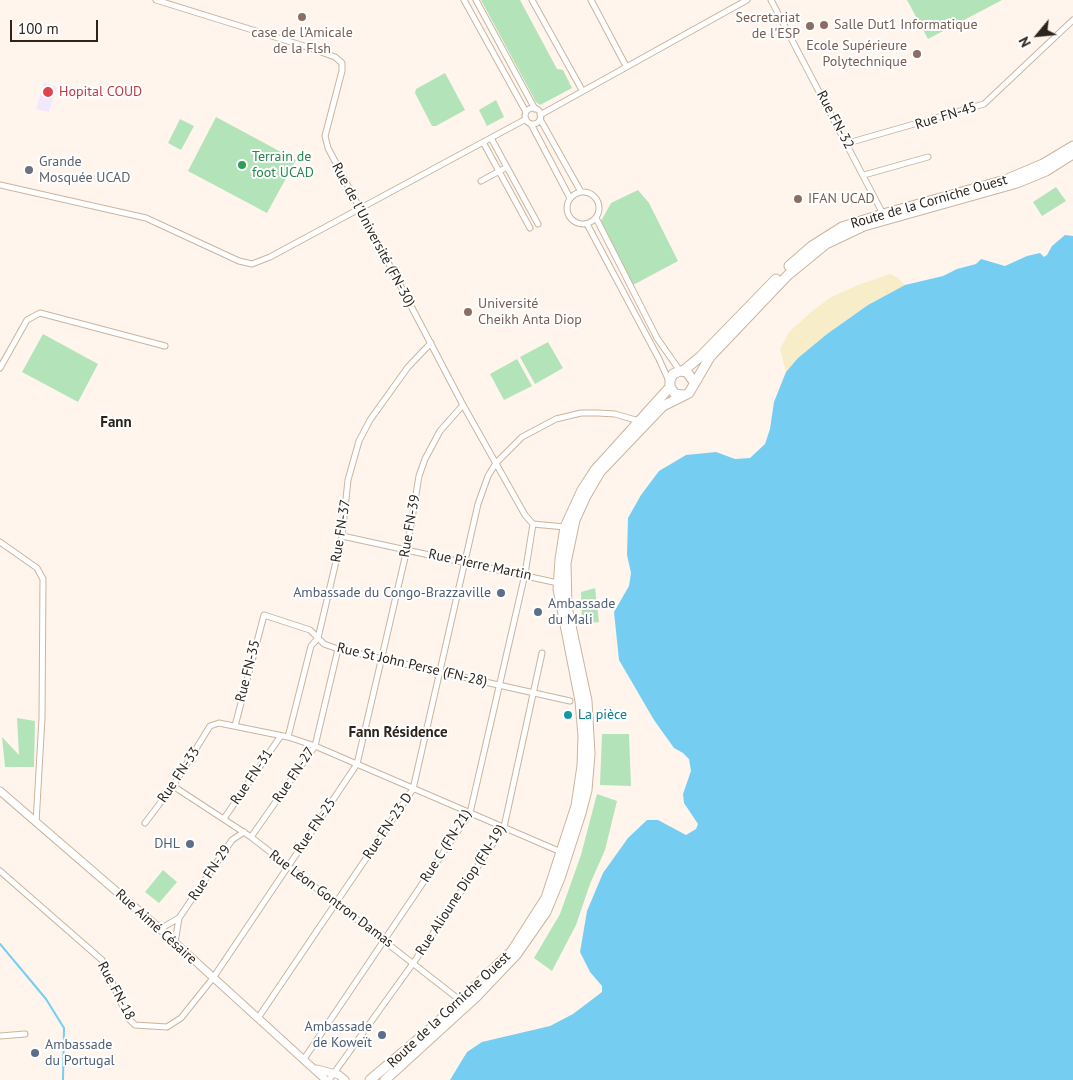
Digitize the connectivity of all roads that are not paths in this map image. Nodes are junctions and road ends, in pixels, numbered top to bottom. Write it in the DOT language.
graph roads {
  1 [pos="156,0"];
  2 [pos="464,0"];
  3 [pos="476,0"];
  4 [pos="532,0"];
  5 [pos="591,0"];
  6 [pos="747,0"];
  7 [pos="771,0"];
  8 [pos="1073,20"];
  9 [pos="626,66"];
  10 [pos="582,90"];
  11 [pos="535,109"];
  12 [pos="526,112"];
  13 [pos="540,117"];
  14 [pos="526,119"];
  15 [pos="531,124"];
  16 [pos="491,138"];
  17 [pos="483,142"];
  18 [pos="848,144"];
  19 [pos="1073,146"];
  20 [pos="1073,154"];
  21 [pos="928,157"];
  22 [pos="507,167"];
  23 [pos="499,171"];
  24 [pos="864,175"];
  25 [pos="481,181"];
  26 [pos="515,182"];
  27 [pos="0,185"];
  28 [pos="507,186"];
  29 [pos="581,192"];
  30 [pos="570,198"];
  31 [pos="528,205"];
  32 [pos="361,209"];
  33 [pos="520,209"];
  34 [pos="883,214"];
  35 [pos="596,218"];
  36 [pos="538,224"];
  37 [pos="587,224"];
  38 [pos="530,228"];
  39 [pos="431,343"];
  40 [pos="165,346"];
  41 [pos="0,368"];
  42 [pos="681,371"];
  43 [pos="694,382"];
  44 [pos="670,385"];
  45 [pos="683,396"];
  46 [pos="463,405"];
  47 [pos="639,421"];
  48 [pos="496,463"];
  49 [pos="534,524"];
  50 [pos="565,528"];
  51 [pos="342,536"];
  52 [pos="0,542"];
  53 [pos="407,549"];
  54 [pos="465,563"];
  55 [pos="525,574"];
  56 [pos="558,582"];
  57 [pos="262,616"];
  58 [pos="318,638"];
  59 [pos="338,649"];
  60 [pos="542,653"];
  61 [pos="381,659"];
  62 [pos="440,672"];
  63 [pos="499,685"];
  64 [pos="534,693"];
  65 [pos="570,701"];
  66 [pos="235,726"];
  67 [pos="280,737"];
  68 [pos="288,738"];
  69 [pos="315,746"];
  70 [pos="357,764"];
  71 [pos="173,786"];
  72 [pos="413,789"];
  73 [pos="0,791"];
  74 [pos="470,813"];
  75 [pos="224,817"];
  76 [pos="36,823"];
  77 [pos="145,823"];
  78 [pos="504,827"];
  79 [pos="244,832"];
  80 [pos="251,837"];
  81 [pos="562,852"];
  82 [pos="288,867"];
  83 [pos="0,870"];
  84 [pos="336,904"];
  85 [pos="179,918"];
  86 [pos="160,929"];
  87 [pos="385,940"];
  88 [pos="174,943"];
  89 [pos="414,962"];
  90 [pos="213,978"];
  91 [pos="461,1001"];
  92 [pos="258,1018"];
  93 [pos="25,1034"];
  94 [pos="0,1036"];
  95 [pos="304,1059"];
  96 [pos="329,1078"];
  97 [pos="345,1080"];
  98 [pos="370,1080"];
  99 [pos="385,1080"];
  1 -- 32 [label="street, Rue de l'Université (FN-30)"];
  2 -- 12 [label="street"];
  3 -- 11 [label="street"];
  4 -- 10 [label="street"];
  5 -- 9 [label="street"];
  6 -- 9 [label="street"];
  7 -- 18 [label="street, Rue FN-32"];
  8 -- 18 [label="street, Rue FN-45"];
  9 -- 10 [label="street"];
  10 -- 13 [label="street"];
  11 -- 12 [label="street"];
  11 -- 13 [label="street"];
  12 -- 14 [label="street"];
  13 -- 15 [label="street"];
  13 -- 29 [label="street"];
  14 -- 15 [label="street"];
  14 -- 16 [label="street"];
  15 -- 30 [label="street"];
  16 -- 17 [label="street"];
  16 -- 22 [label="street"];
  17 -- 23 [label="street"];
  17 -- 32 [label="street"];
  18 -- 24 [label="street, Rue FN-32"];
  19 -- 34 [label="highway, Route de la Corniche Ouest"];
  20 -- 43 [label="highway, Route de la Corniche Ouest"];
  21 -- 24 [label="street"];
  22 -- 23 [label="street"];
  22 -- 26 [label="street"];
  23 -- 25 [label="street"];
  23 -- 28 [label="street"];
  24 -- 34 [label="street, Rue FN-32"];
  26 -- 28 [label="street"];
  26 -- 31 [label="street"];
  27 -- 32 [label="street"];
  28 -- 33 [label="street"];
  29 -- 30 [label="street"];
  29 -- 35 [label="street"];
  30 -- 37 [label="street"];
  31 -- 33 [label="street"];
  31 -- 36 [label="street"];
  32 -- 39 [label="street, Rue de l'Université (FN-30)"];
  33 -- 38 [label="street"];
  34 -- 42 [label="highway, Route de la Corniche Ouest"];
  35 -- 37 [label="street"];
  35 -- 42 [label="street"];
  37 -- 44 [label="street"];
  39 -- 46 [label="street, Rue de l'Université (FN-30)"];
  39 -- 51 [label="street, Rue FN-37"];
  40 -- 41 [label="street"];
  42 -- 43 [label="highway"];
  42 -- 44 [label="highway"];
  43 -- 45 [label="highway"];
  44 -- 45 [label="highway"];
  44 -- 47 [label="highway, Route de la Corniche Ouest"];
  45 -- 99 [label="highway, Route de la Corniche Ouest"];
  46 -- 48 [label="street, Rue de l'Université (FN-30)"];
  46 -- 53 [label="street, Rue FN-39"];
  47 -- 48 [label="street, Rue FN-23 D"];
  47 -- 50 [label="highway, Route de la Corniche Ouest"];
  48 -- 49 [label="street, Rue de l'Université (FN-30)"];
  48 -- 54 [label="street, Rue FN-23 D"];
  49 -- 50 [label="street"];
  49 -- 55 [label="street"];
  50 -- 56 [label="highway, Route de la Corniche Ouest"];
  51 -- 53 [label="street, Rue Pierre Martin"];
  51 -- 58 [label="street, Rue FN-37"];
  52 -- 76 [label="street"];
  53 -- 54 [label="street, Rue Pierre Martin"];
  53 -- 61 [label="street, Rue FN-39"];
  54 -- 55 [label="street, Rue Pierre Martin"];
  54 -- 62 [label="street, Rue FN-23 D"];
  55 -- 56 [label="street, Rue Pierre Martin"];
  55 -- 63 [label="street, Rue C (FN-21)"];
  56 -- 81 [label="highway, Route de la Corniche Ouest"];
  57 -- 58 [label="street, Rue St John Perse (FN-28)"];
  57 -- 66 [label="street, Rue FN-35"];
  58 -- 59 [label="street, Rue St John Perse (FN-28)"];
  58 -- 68 [label="street, Rue FN-37"];
  59 -- 61 [label="street, Rue St John Perse (FN-28)"];
  59 -- 69 [label="street, Rue FN-27"];
  60 -- 64 [label="street, Rue Alioune Diop (FN-19)"];
  61 -- 62 [label="street, Rue St John Perse (FN-28)"];
  61 -- 70 [label="street, Rue FN-25"];
  62 -- 63 [label="street, Rue St John Perse (FN-28)"];
  62 -- 72 [label="street, Rue FN-23 D"];
  63 -- 64 [label="street, Rue St John Perse (FN-28)"];
  63 -- 74 [label="street, Rue C (FN-21)"];
  64 -- 65 [label="street, Rue St John Perse (FN-28)"];
  64 -- 78 [label="street, Rue Alioune Diop (FN-19)"];
  66 -- 67 [label="street"];
  66 -- 71 [label="street, Rue FN-33"];
  67 -- 68 [label="street"];
  67 -- 75 [label="street, Rue FN-31"];
  68 -- 69 [label="street"];
  69 -- 70 [label="street"];
  69 -- 80 [label="street, Rue FN-27"];
  70 -- 72 [label="street"];
  70 -- 82 [label="street, Rue FN-25"];
  71 -- 75 [label="street, Rue Léon Gontron Damas"];
  71 -- 77 [label="street, Rue FN-33"];
  72 -- 74 [label="street"];
  72 -- 84 [label="street, Rue FN-23 D"];
  73 -- 76 [label="street, Rue Aimé Césaire"];
  74 -- 78 [label="street"];
  74 -- 87 [label="street, Rue C (FN-21)"];
  75 -- 79 [label="street, Rue Léon Gontron Damas"];
  76 -- 86 [label="street, Rue Aimé Césaire"];
  78 -- 81 [label="street"];
  78 -- 89 [label="street, Rue Alioune Diop (FN-19)"];
  79 -- 80 [label="street, Rue Léon Gontron Damas"];
  79 -- 85 [label="street, Rue FN-29"];
  80 -- 82 [label="street, Rue Léon Gontron Damas"];
  81 -- 91 [label="highway, Route de la Corniche Ouest"];
  82 -- 84 [label="street, Rue Léon Gontron Damas"];
  82 -- 90 [label="street, Rue FN-25"];
  83 -- 90 [label="street, Rue FN-18"];
  84 -- 87 [label="street, Rue Léon Gontron Damas"];
  84 -- 92 [label="street, Rue FN-23 D"];
  85 -- 86 [label="street"];
  85 -- 88 [label="street"];
  86 -- 88 [label="street, Rue Aimé Césaire"];
  87 -- 89 [label="street, Rue Léon Gontron Damas"];
  87 -- 95 [label="street, Rue C (FN-21)"];
  88 -- 90 [label="street, Rue Aimé Césaire"];
  89 -- 91 [label="street, Rue Léon Gontron Damas"];
  89 -- 96 [label="street, Rue Alioune Diop (FN-19)"];
  90 -- 92 [label="street, Rue Aimé Césaire"];
  91 -- 98 [label="highway, Route de la Corniche Ouest"];
  92 -- 95 [label="street, Rue Aimé Césaire"];
  93 -- 94 [label="street"];
  95 -- 96 [label="street, Rue Aimé Césaire"];
  96 -- 97 [label="street"];
}
